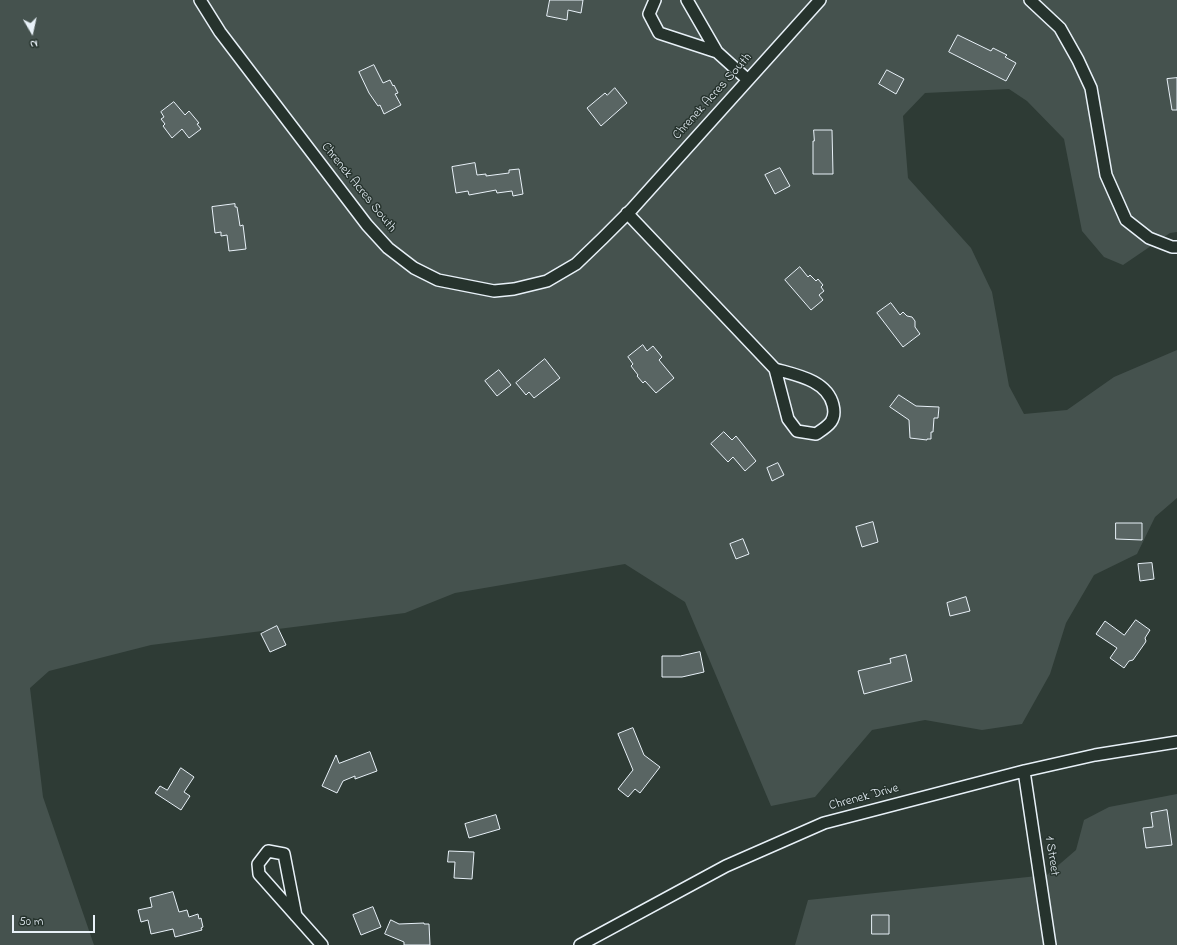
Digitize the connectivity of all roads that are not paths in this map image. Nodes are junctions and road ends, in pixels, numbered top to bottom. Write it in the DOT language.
graph roads {
  1 [pos="200,0"];
  2 [pos="655,0"];
  3 [pos="687,0"];
  4 [pos="820,0"];
  5 [pos="1030,0"];
  6 [pos="716,52"];
  7 [pos="748,80"];
  8 [pos="627,213"];
  9 [pos="1177,247"];
  10 [pos="775,369"];
  11 [pos="1177,742"];
  12 [pos="1024,771"];
  13 [pos="296,916"];
  14 [pos="322,945"];
  15 [pos="580,945"];
  16 [pos="1050,945"];
  1 -- 8 [label="street, Chrenek Acres South"];
  2 -- 6 [label="street"];
  3 -- 6 [label="street"];
  4 -- 7 [label="street, Chrenek Acres South"];
  5 -- 9 [label="street"];
  6 -- 7 [label="street"];
  7 -- 8 [label="street, Chrenek Acres South"];
  8 -- 10 [label="street"];
  10 -- 10 [label="street"];
  11 -- 12 [label="street, Chrenek Drive"];
  12 -- 15 [label="street, Chrenek Drive"];
  12 -- 16 [label="street, 1 Street"];
  13 -- 13 [label="street"];
  13 -- 14 [label="street"];
}
